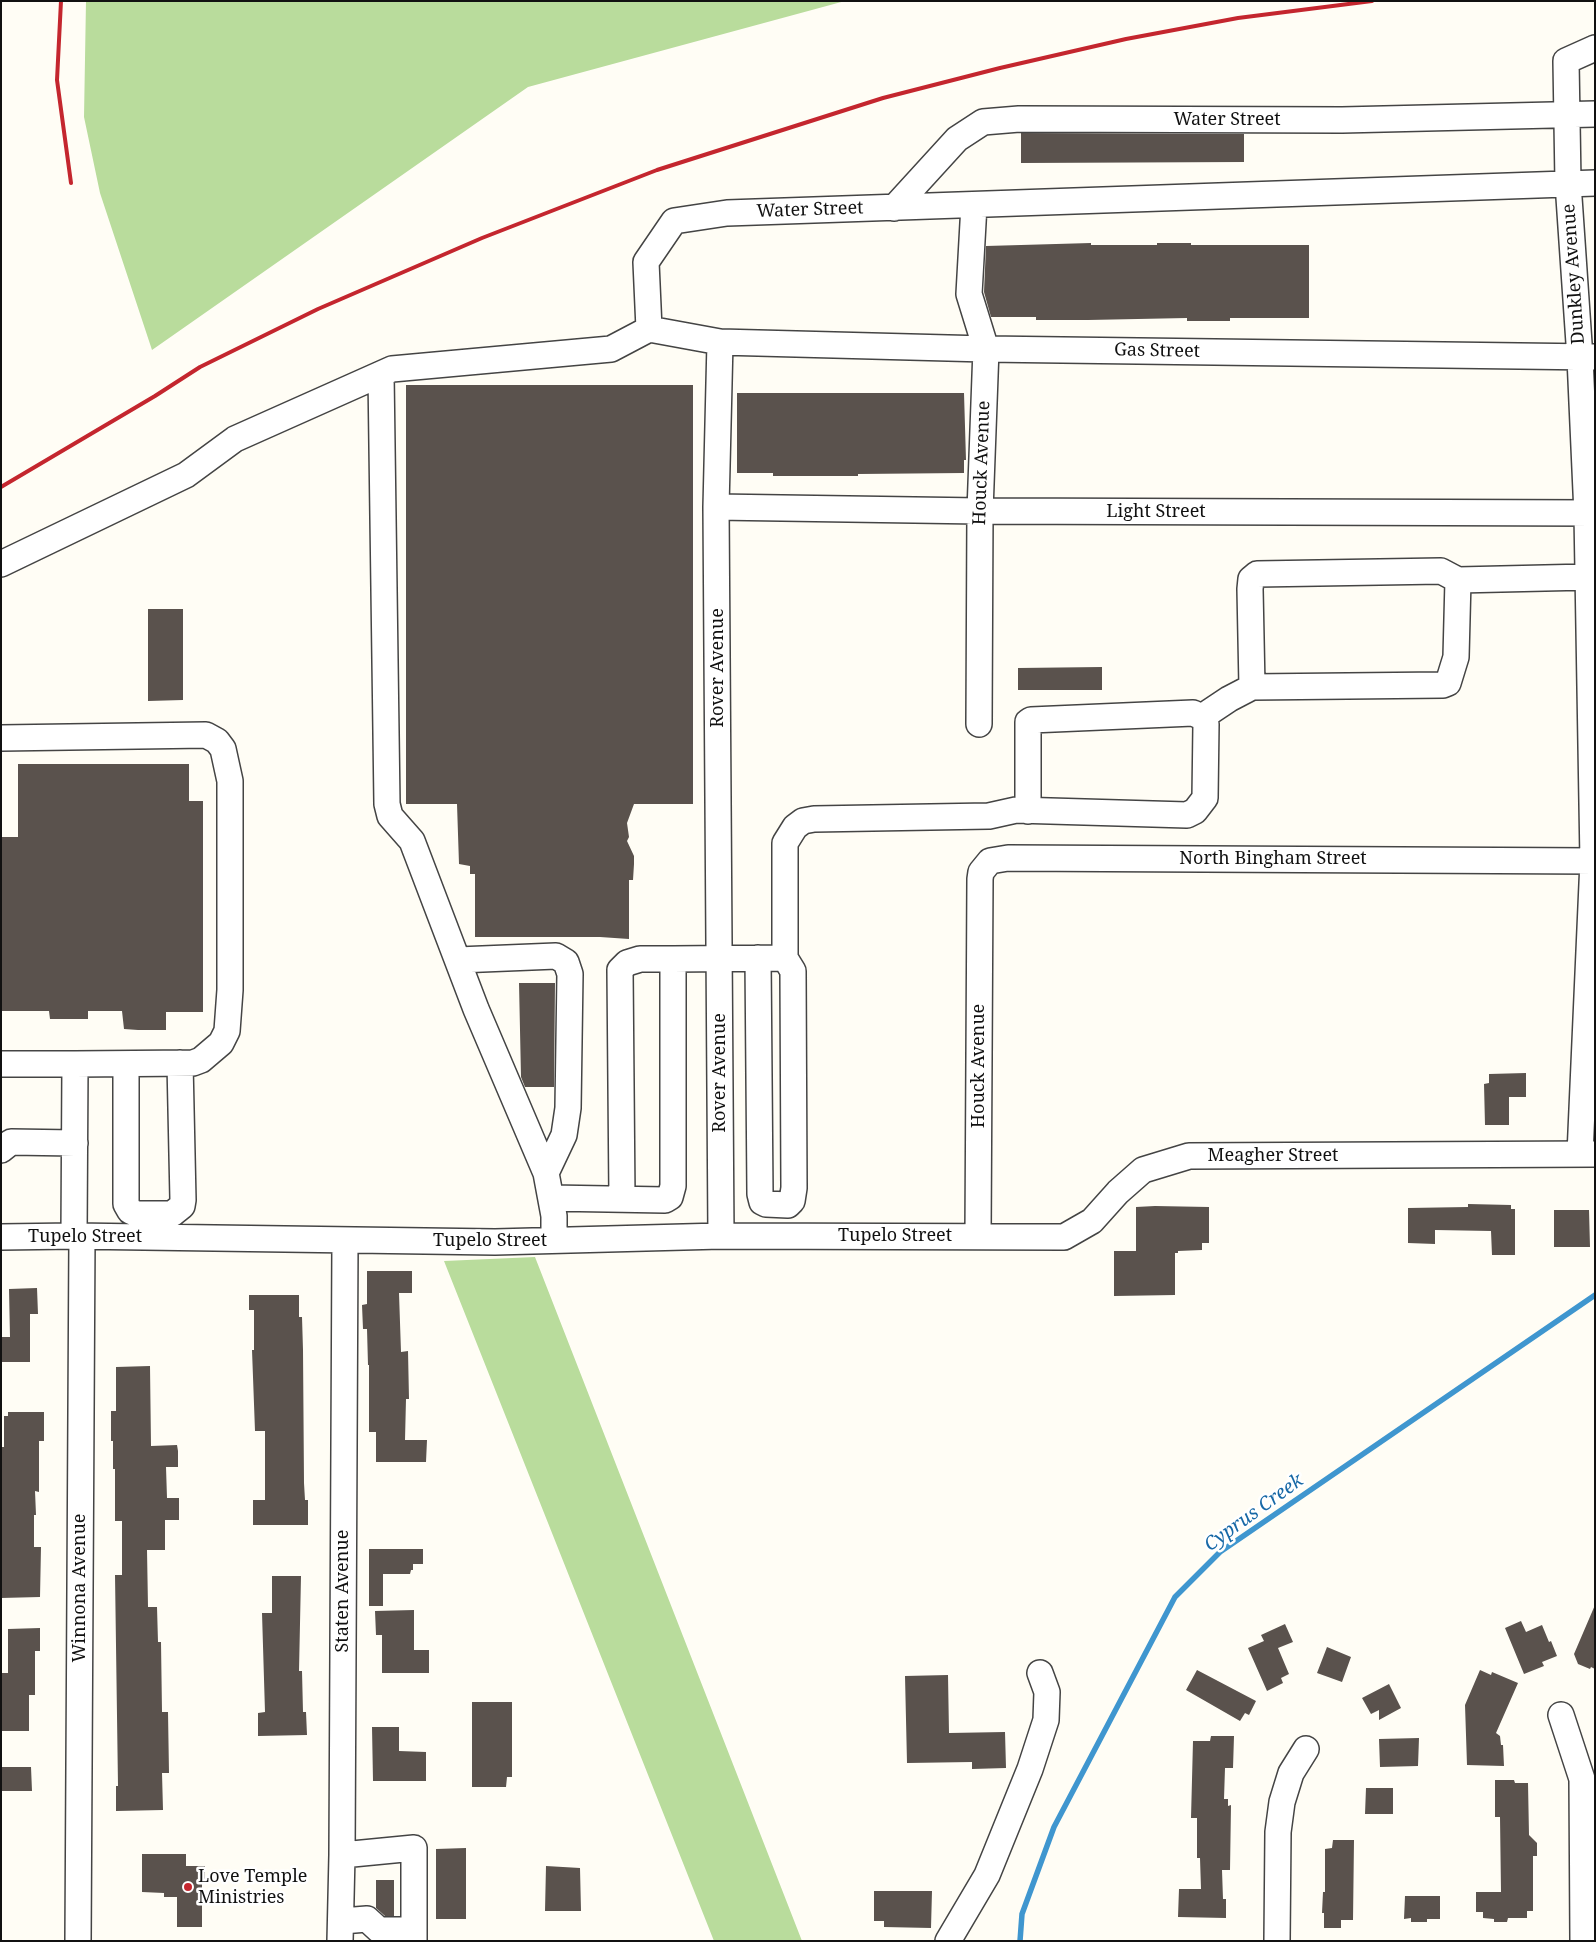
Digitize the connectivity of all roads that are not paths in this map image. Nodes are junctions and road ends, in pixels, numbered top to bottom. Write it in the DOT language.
graph roads {
  1 [pos="1595,48"];
  2 [pos="1595,114"];
  3 [pos="1567,115"];
  4 [pos="1568,183"];
  5 [pos="1595,183"];
  6 [pos="974,205"];
  7 [pos="894,208"];
  8 [pos="650,329"];
  9 [pos="720,342"];
  10 [pos="986,349"];
  11 [pos="1587,358"];
  12 [pos="381,374"];
  13 [pos="716,506"];
  14 [pos="980,511"];
  15 [pos="1591,514"];
  16 [pos="1,564"];
  17 [pos="1588,577"];
  18 [pos="1458,580"];
  19 [pos="1252,687"];
  20 [pos="1202,717"];
  21 [pos="979,724"];
  22 [pos="1,738"];
  23 [pos="1028,811"];
  24 [pos="1594,861"];
  25 [pos="980,897"];
  26 [pos="719,958"];
  27 [pos="758,958"];
  28 [pos="784,958"];
  29 [pos="673,959"];
  30 [pos="458,960"];
  31 [pos="180,1063"];
  32 [pos="1,1064"];
  33 [pos="75,1064"];
  34 [pos="126,1064"];
  35 [pos="75,1143"];
  36 [pos="721,1143"];
  37 [pos="759,1143"];
  38 [pos="1,1150"];
  39 [pos="1587,1154"];
  40 [pos="546,1173"];
  41 [pos="551,1198"];
  42 [pos="622,1199"];
  43 [pos="78,1236"];
  44 [pos="721,1236"];
  45 [pos="978,1236"];
  46 [pos="1,1237"];
  47 [pos="554,1240"];
  48 [pos="345,1241"];
  49 [pos="1040,1673"];
  50 [pos="1561,1715"];
  51 [pos="1306,1748"];
  52 [pos="342,1855"];
  53 [pos="341,1931"];
  54 [pos="414,1935"];
  55 [pos="78,1941"];
  56 [pos="948,1941"];
  57 [pos="1276,1941"];
  58 [pos="1583,1941"];
  1 -- 3 [label="street, Dunkley Avenue"];
  2 -- 3 [label="street, Water Street"];
  3 -- 4 [label="street, Dunkley Avenue"];
  3 -- 7 [label="street, Water Street"];
  4 -- 5 [label="street, Water Street"];
  4 -- 6 [label="street, Water Street"];
  4 -- 11 [label="street, Dunkley Avenue"];
  6 -- 7 [label="street, Water Street"];
  6 -- 10 [label="street, Houck Avenue"];
  7 -- 8 [label="street, Water Street"];
  8 -- 9 [label="street"];
  8 -- 12 [label="street"];
  9 -- 10 [label="street, Gas Street"];
  9 -- 13 [label="street, Rover Avenue"];
  10 -- 11 [label="street, Gas Street"];
  10 -- 14 [label="street, Houck Avenue"];
  11 -- 15 [label="street, Dunkley Avenue"];
  12 -- 16 [label="street"];
  12 -- 30 [label="street"];
  13 -- 14 [label="street, Light Street"];
  13 -- 26 [label="street, Rover Avenue"];
  14 -- 15 [label="street, Light Street"];
  14 -- 21 [label="street, Houck Avenue"];
  15 -- 17 [label="street, Dunkley Avenue"];
  17 -- 18 [label="street"];
  17 -- 24 [label="street, Dunkley Avenue"];
  18 -- 19 [label="street"];
  18 -- 19 [label="street"];
  19 -- 20 [label="street"];
  20 -- 23 [label="street"];
  20 -- 23 [label="street"];
  22 -- 31 [label="street"];
  23 -- 28 [label="street"];
  24 -- 25 [label="street, North Bingham Street"];
  24 -- 39 [label="street, Dunkley Avenue"];
  25 -- 45 [label="street, Houck Avenue"];
  26 -- 27 [label="street"];
  26 -- 29 [label="street"];
  26 -- 36 [label="street, Rover Avenue"];
  27 -- 28 [label="street"];
  27 -- 37 [label="street"];
  28 -- 37 [label="street"];
  29 -- 42 [label="street"];
  29 -- 42 [label="street"];
  30 -- 40 [label="street"];
  30 -- 40 [label="street"];
  31 -- 34 [label="street"];
  31 -- 34 [label="street"];
  32 -- 33 [label="street"];
  33 -- 34 [label="street"];
  33 -- 35 [label="street, Winnona Avenue"];
  35 -- 38 [label="street"];
  35 -- 43 [label="street, Winnona Avenue"];
  36 -- 37 [label="street"];
  36 -- 44 [label="street, Rover Avenue"];
  39 -- 45 [label="street, Meagher Street"];
  40 -- 41 [label="street"];
  41 -- 42 [label="street"];
  41 -- 47 [label="street"];
  43 -- 46 [label="street, Tupelo Street"];
  43 -- 48 [label="street, Tupelo Street"];
  43 -- 55 [label="street, Winnona Avenue"];
  44 -- 45 [label="street, Tupelo Street"];
  44 -- 47 [label="street, Tupelo Street"];
  47 -- 48 [label="street, Tupelo Street"];
  48 -- 52 [label="street, Staten Avenue"];
  49 -- 56 [label="street"];
  50 -- 58 [label="street"];
  51 -- 57 [label="street"];
  52 -- 53 [label="street, Staten Avenue"];
  52 -- 54 [label="street"];
  53 -- 54 [label="street"];
}
